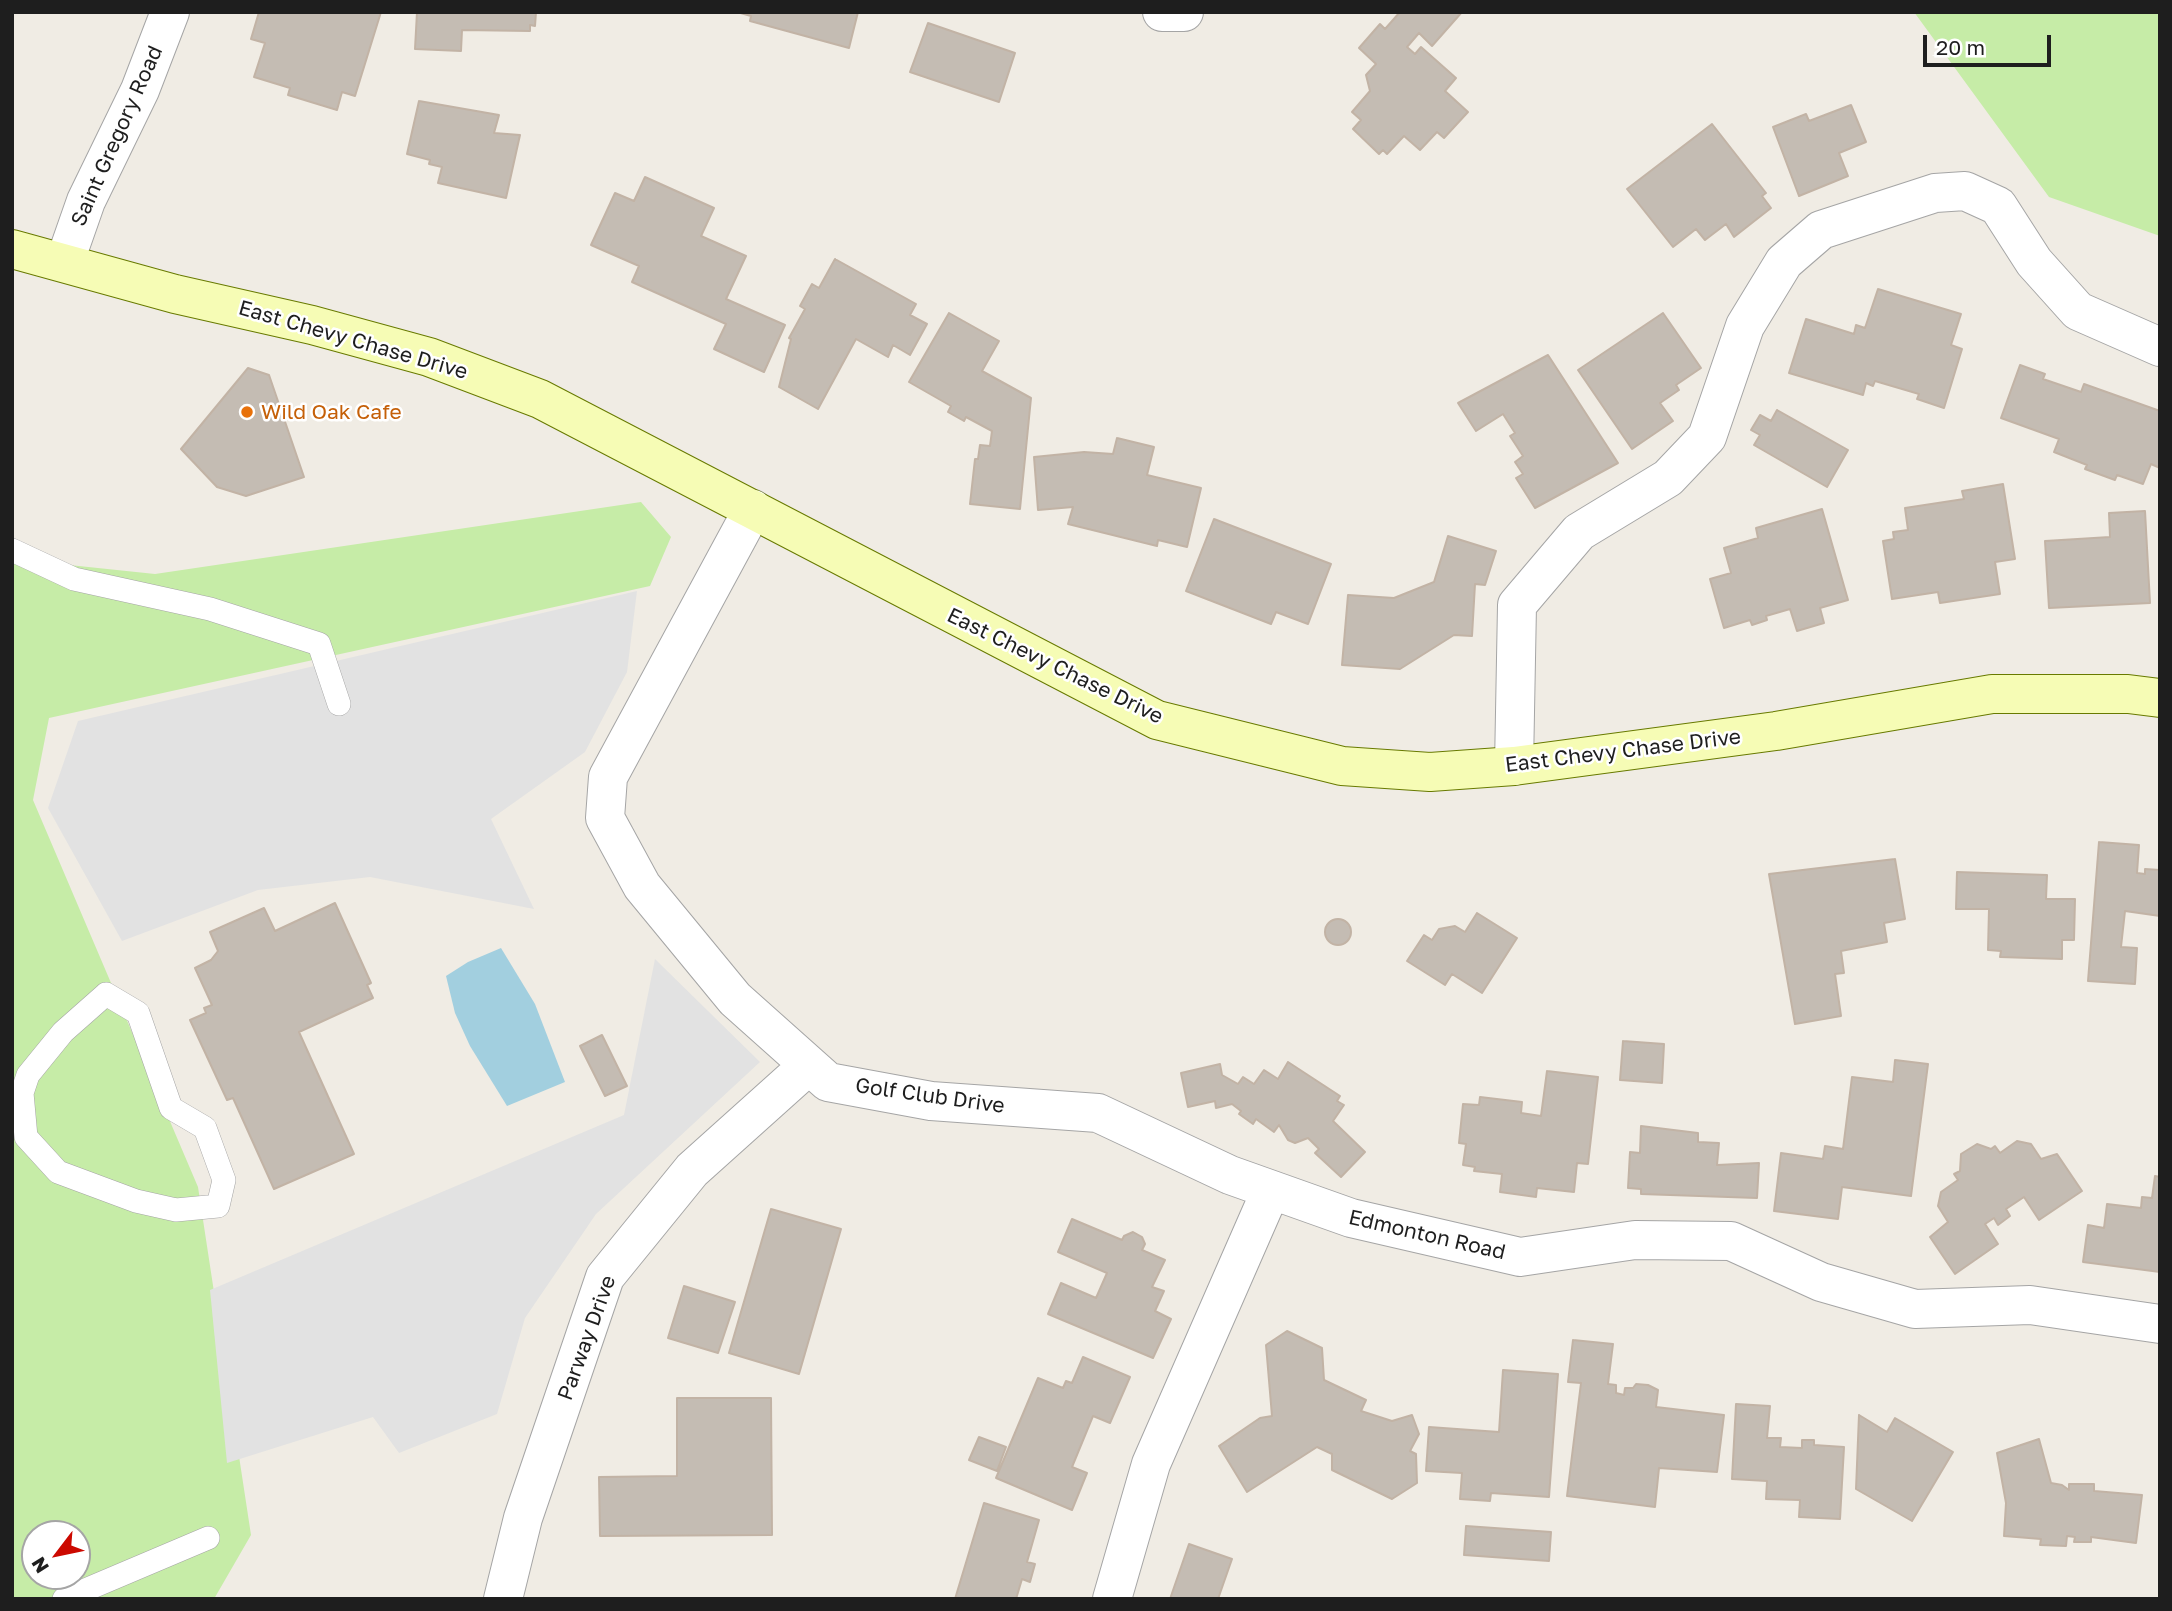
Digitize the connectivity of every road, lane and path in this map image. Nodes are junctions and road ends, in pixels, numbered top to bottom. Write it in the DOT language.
graph roads {
  1 [pos="170,12"];
  2 [pos="1162,12"];
  3 [pos="1184,12"];
  4 [pos="12,249"];
  5 [pos="65,261"];
  6 [pos="2160,347"];
  7 [pos="754,509"];
  8 [pos="12,550"];
  9 [pos="2160,698"];
  10 [pos="339,704"];
  11 [pos="1514,766"];
  12 [pos="809,1065"];
  13 [pos="17,1094"];
  14 [pos="19,1138"];
  15 [pos="1271,1190"];
  16 [pos="2160,1324"];
  17 [pos="208,1538"];
  18 [pos="64,1599"];
  19 [pos="503,1599"];
  20 [pos="1112,1599"];
  1 -- 5 [label="street, Saint Gregory Road"];
  2 -- 3 [label="street"];
  4 -- 5 [label="main road, East Chevy Chase Drive"];
  5 -- 7 [label="main road, East Chevy Chase Drive"];
  6 -- 11 [label="street"];
  7 -- 11 [label="main road, East Chevy Chase Drive"];
  7 -- 12 [label="street, Golf Club Drive"];
  8 -- 10 [label="lane"];
  9 -- 11 [label="main road, East Chevy Chase Drive"];
  12 -- 15 [label="street, Golf Club Drive"];
  12 -- 19 [label="street, Parway Drive"];
  13 -- 14 [label="lane"];
  13 -- 14 [label="lane"];
  15 -- 16 [label="street, Edmonton Road"];
  15 -- 20 [label="street"];
  17 -- 18 [label="lane"];
}
